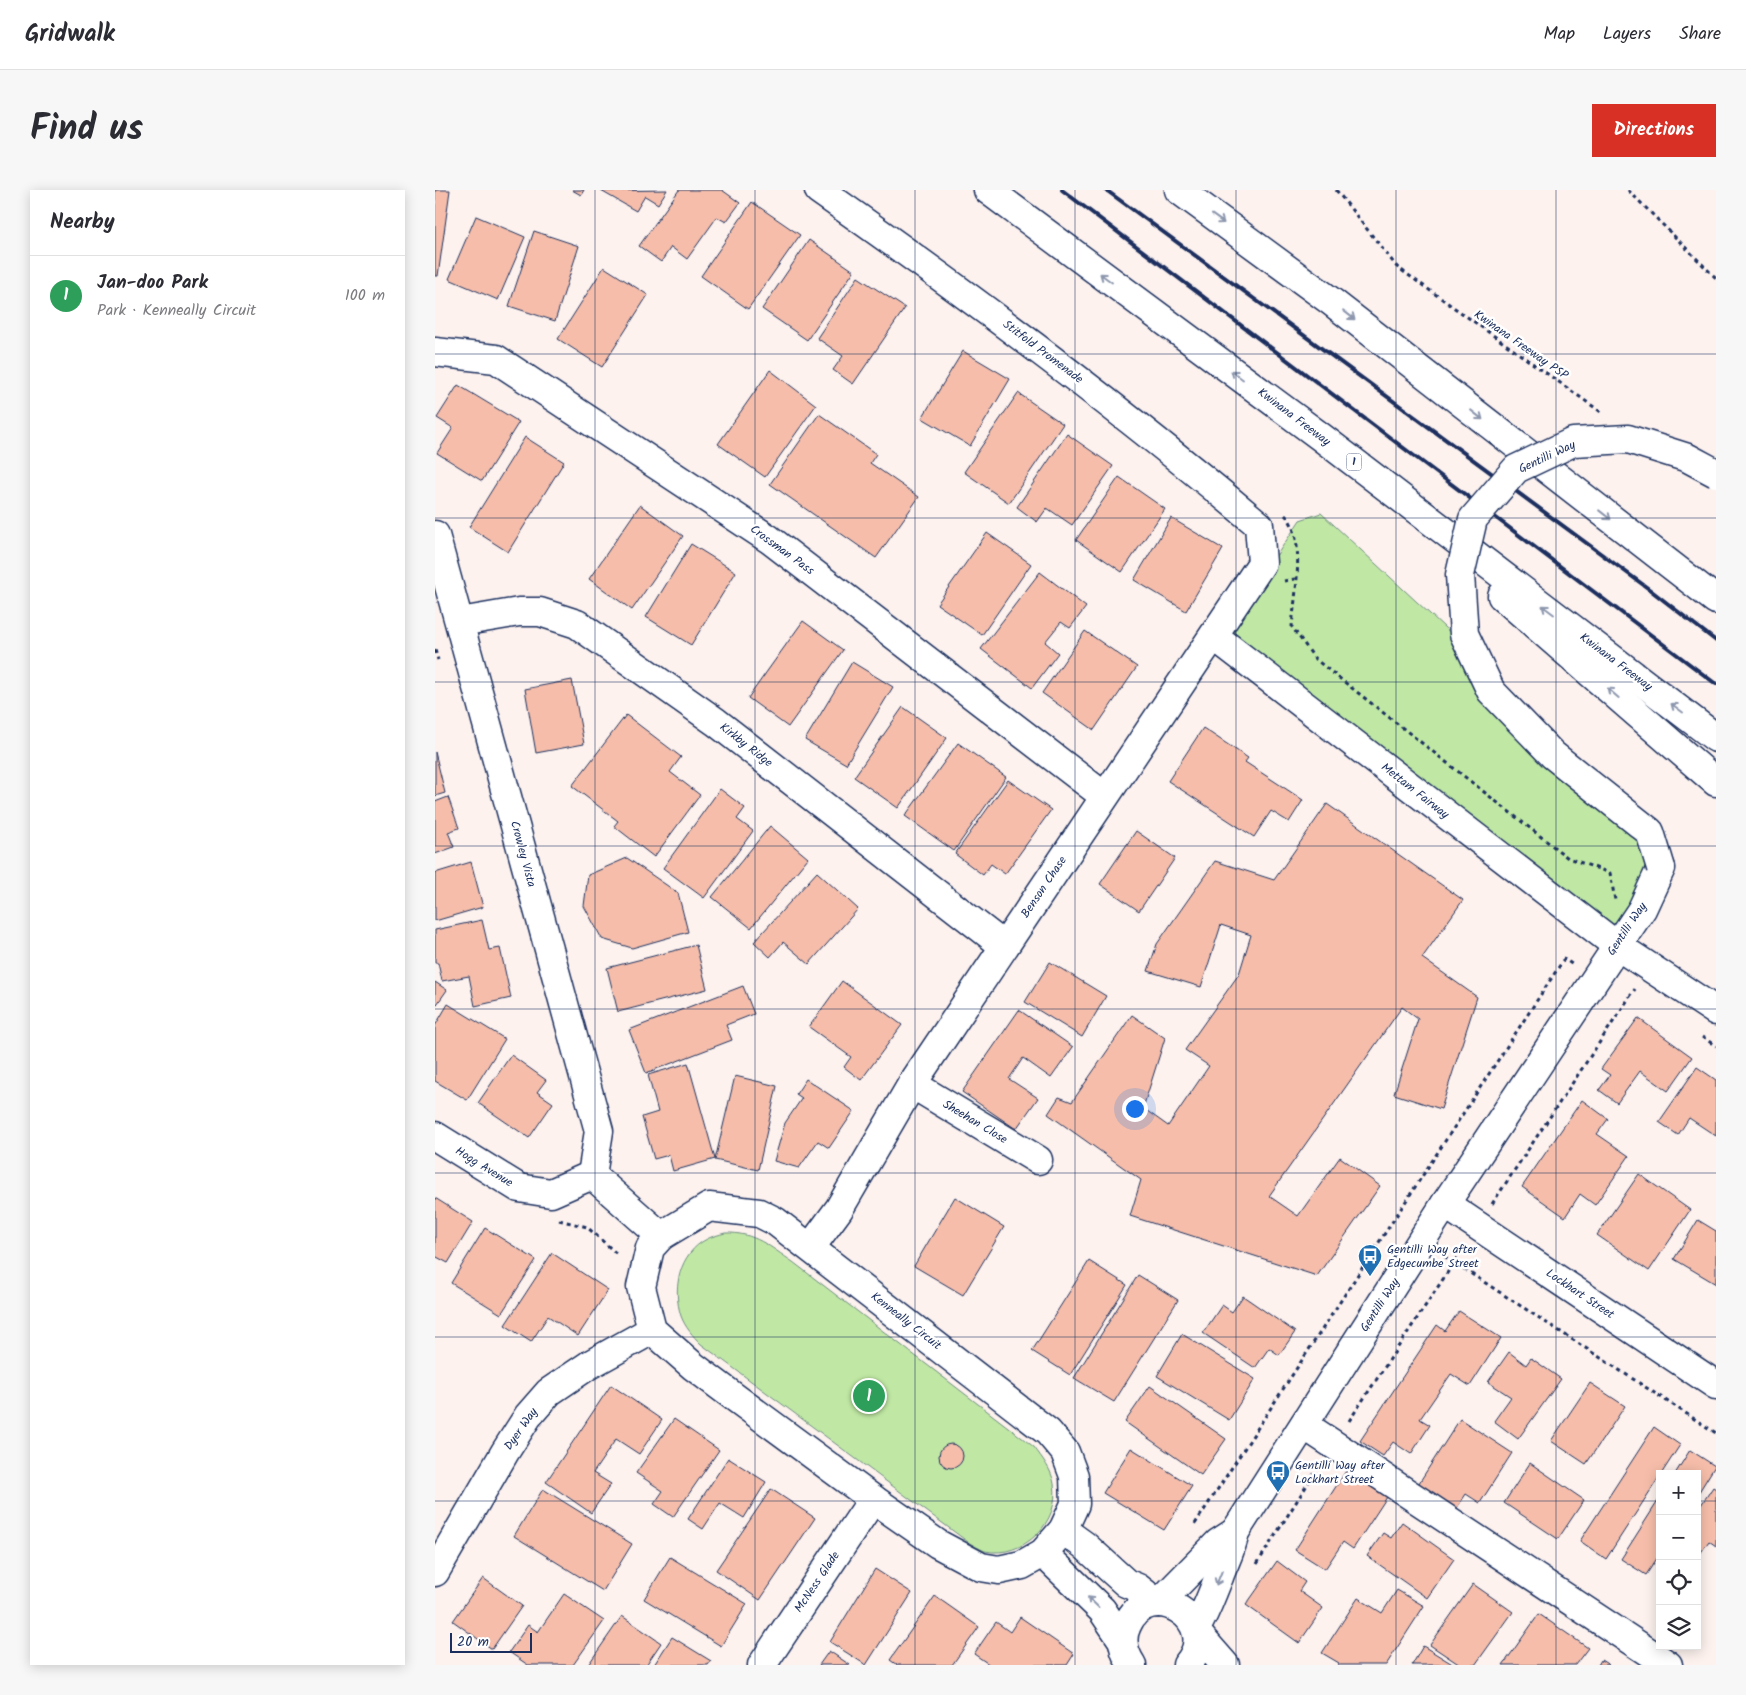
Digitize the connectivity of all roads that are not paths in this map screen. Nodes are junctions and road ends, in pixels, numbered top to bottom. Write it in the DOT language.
graph roads {
  1 [pos="819,190"];
  2 [pos="988,190"];
  3 [pos="1179,190"];
  4 [pos="435,352"];
  5 [pos="1321,437"];
  6 [pos="1716,473"];
  7 [pos="1259,524"];
  8 [pos="435,535"];
  9 [pos="1716,600"];
  10 [pos="460,622"];
  11 [pos="1215,636"];
  12 [pos="1716,738"];
  13 [pos="1716,782"];
  14 [pos="1104,796"];
  15 [pos="1616,945"];
  16 [pos="1005,946"];
  17 [pos="1716,1011"];
  18 [pos="912,1084"];
  19 [pos="435,1136"];
  20 [pos="1038,1160"];
  21 [pos="592,1175"];
  22 [pos="1445,1204"];
  23 [pos="661,1236"];
  24 [pos="811,1247"];
  25 [pos="652,1330"];
  26 [pos="1716,1385"];
  27 [pos="1304,1425"];
  28 [pos="873,1499"];
  29 [pos="1063,1530"];
  30 [pos="1235,1532"];
  31 [pos="1043,1553"];
  32 [pos="435,1572"];
  33 [pos="1158,1603"];
  34 [pos="1196,1631"];
  35 [pos="1125,1655"];
  36 [pos="762,1665"];
  37 [pos="1187,1665"];
  38 [pos="1225,1665"];
  39 [pos="1668,1665"];
  1 -- 7 [label="main road, Stitfold Promenade"];
  5 -- 2 [label="main road, Kwinana Freeway / 1, one-way"];
  3 -- 9 [label="main road, one-way"];
  4 -- 14 [label="main road, Crossman Pass"];
  12 -- 5 [label="main road, Kwinana Freeway / 1, one-way"];
  13 -- 5 [label="main road, 1, one-way"];
  6 -- 15 [label="main road, Gentilli Way, bridge"];
  7 -- 11 [label="main road, Benson Chase"];
  8 -- 10 [label="main road, Crowley Vista"];
  10 -- 16 [label="main road, Kirkby Ridge"];
  10 -- 21 [label="main road, Crowley Vista"];
  11 -- 14 [label="main road, Benson Chase"];
  11 -- 15 [label="main road, Mettam Fairway"];
  14 -- 16 [label="main road, Benson Chase"];
  15 -- 17 [label="main road, Mettam Fairway"];
  15 -- 22 [label="main road, Gentilli Way"];
  16 -- 18 [label="main road, Benson Chase"];
  18 -- 20 [label="main road, Sheehan Close"];
  18 -- 24 [label="main road, Benson Chase"];
  19 -- 21 [label="main road, Hogg Avenue"];
  21 -- 23 [label="main road"];
  22 -- 26 [label="main road, Lockhart Street"];
  22 -- 27 [label="main road, Gentilli Way"];
  23 -- 24 [label="main road, Kenneally Circuit"];
  23 -- 25 [label="main road, Kenneally Circuit"];
  24 -- 29 [label="main road, Kenneally Circuit"];
  25 -- 28 [label="main road, Kenneally Circuit"];
  25 -- 32 [label="main road, Dyer Way"];
  27 -- 30 [label="main road, Gentilli Way"];
  27 -- 39 [label="main road"];
  28 -- 31 [label="main road, Kenneally Circuit"];
  28 -- 36 [label="main road, McNess Glade"];
  29 -- 31 [label="main road, Kenneally Circuit"];
  29 -- 33 [label="main road"];
  30 -- 33 [label="main road, Gentilli Way"];
  30 -- 34 [label="main road, Gentilli Way, one-way"];
  35 -- 31 [label="main road, one-way"];
  33 -- 34 [label="main road"];
  33 -- 35 [label="main road, Gentilli Way"];
  34 -- 37 [label="main road"];
  34 -- 38 [label="main road"];
}
